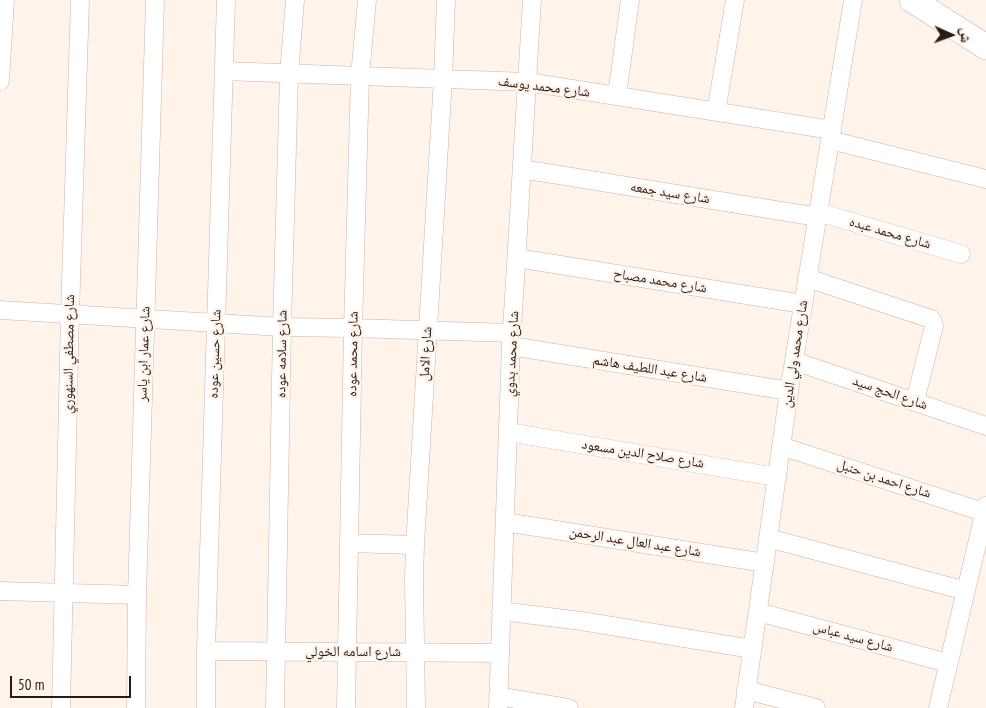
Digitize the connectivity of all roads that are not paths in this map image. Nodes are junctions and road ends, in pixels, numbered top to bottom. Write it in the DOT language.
graph roads {
  1 [pos="5,0"];
  2 [pos="80,0"];
  3 [pos="155,0"];
  4 [pos="226,0"];
  5 [pos="295,0"];
  6 [pos="367,0"];
  7 [pos="446,0"];
  8 [pos="532,0"];
  9 [pos="630,0"];
  10 [pos="735,0"];
  11 [pos="853,0"];
  12 [pos="912,0"];
  13 [pos="986,47"];
  14 [pos="224,71"];
  15 [pos="289,74"];
  16 [pos="360,76"];
  17 [pos="443,79"];
  18 [pos="0,81"];
  19 [pos="528,82"];
  20 [pos="617,96"];
  21 [pos="716,112"];
  22 [pos="831,135"];
  23 [pos="522,169"];
  24 [pos="986,179"];
  25 [pos="818,215"];
  26 [pos="961,254"];
  27 [pos="517,258"];
  28 [pos="808,278"];
  29 [pos="803,304"];
  30 [pos="0,310"];
  31 [pos="70,314"];
  32 [pos="0,316"];
  33 [pos="145,319"];
  34 [pos="216,323"];
  35 [pos="282,327"];
  36 [pos="353,328"];
  37 [pos="428,330"];
  38 [pos="512,339"];
  39 [pos="794,360"];
  40 [pos="789,391"];
  41 [pos="914,401"];
  42 [pos="986,426"];
  43 [pos="508,432"];
  44 [pos="781,446"];
  45 [pos="777,476"];
  46 [pos="986,510"];
  47 [pos="505,522"];
  48 [pos="768,538"];
  49 [pos="349,542"];
  50 [pos="415,545"];
  51 [pos="764,563"];
  52 [pos="0,591"];
  53 [pos="966,591"];
  54 [pos="64,592"];
  55 [pos="137,595"];
  56 [pos="502,610"];
  57 [pos="758,612"];
  58 [pos="752,649"];
  59 [pos="206,651"];
  60 [pos="276,651"];
  61 [pos="347,652"];
  62 [pos="416,653"];
  63 [pos="500,653"];
  64 [pos="948,663"];
  65 [pos="746,690"];
  66 [pos="498,702"];
  67 [pos="61,708"];
  68 [pos="136,708"];
  69 [pos="206,708"];
  70 [pos="275,708"];
  71 [pos="346,708"];
  72 [pos="416,708"];
  73 [pos="569,708"];
  74 [pos="744,708"];
  75 [pos="816,708"];
  76 [pos="938,708"];
  1 -- 18 [label="street"];
  2 -- 31 [label="street, شارع مصطفي السنهوري"];
  3 -- 33 [label="street, شارع عمار ابن ياسر"];
  4 -- 14 [label="street, شارع حسين عوده"];
  5 -- 15 [label="street, شارع سلامه عوده"];
  6 -- 16 [label="street, شارع محمد عوده"];
  7 -- 17 [label="street, شارع الامل"];
  8 -- 19 [label="street, شارع محمد بدوي"];
  9 -- 20 [label="street"];
  10 -- 21 [label="street"];
  11 -- 22 [label="street, شارع محمد ولي الدين"];
  12 -- 13 [label="street"];
  14 -- 15 [label="street, شارع محمد يوسف"];
  14 -- 34 [label="street, شارع حسين عوده"];
  15 -- 16 [label="street, شارع محمد يوسف"];
  15 -- 35 [label="street, شارع سلامه عوده"];
  16 -- 17 [label="street, شارع محمد يوسف"];
  16 -- 36 [label="street, شارع محمد عوده"];
  17 -- 19 [label="street, شارع محمد يوسف"];
  17 -- 37 [label="street, شارع الامل"];
  19 -- 20 [label="street, شارع محمد يوسف"];
  19 -- 23 [label="street, شارع محمد بدوي"];
  20 -- 21 [label="street, شارع محمد يوسف"];
  21 -- 22 [label="street, شارع محمد يوسف"];
  22 -- 24 [label="street, شارع محمد يوسف"];
  22 -- 25 [label="street, شارع محمد ولي الدين"];
  23 -- 25 [label="street, شارع سيد جمعه"];
  23 -- 27 [label="street, شارع محمد بدوي"];
  25 -- 26 [label="street, شارع محمد عبده"];
  25 -- 28 [label="street, شارع محمد ولي الدين"];
  27 -- 29 [label="street, شارع محمد مصباح"];
  27 -- 38 [label="street, شارع محمد بدوي"];
  28 -- 29 [label="street, شارع محمد ولي الدين"];
  28 -- 41 [label="street"];
  29 -- 39 [label="street, شارع محمد ولي الدين"];
  30 -- 31 [label="street, شارع عبد اللطيف هاشم"];
  30 -- 32 [label="street"];
  31 -- 33 [label="street, شارع عبد اللطيف هاشم"];
  31 -- 54 [label="street, شارع مصطفي السنهوري"];
  33 -- 34 [label="street, شارع عبد اللطيف هاشم"];
  33 -- 55 [label="street, شارع عمار ابن ياسر"];
  34 -- 35 [label="street, شارع عبد اللطيف هاشم"];
  34 -- 59 [label="street, شارع حسين عوده"];
  35 -- 36 [label="street, شارع عبد اللطيف هاشم"];
  35 -- 60 [label="street, شارع سلامه عوده"];
  36 -- 37 [label="street, شارع عبد اللطيف هاشم"];
  36 -- 49 [label="street, شارع محمد عوده"];
  37 -- 38 [label="street, شارع عبد اللطيف هاشم"];
  37 -- 50 [label="street, شارع الامل"];
  38 -- 40 [label="street, شارع عبد اللطيف هاشم"];
  38 -- 43 [label="street, شارع محمد بدوي"];
  39 -- 40 [label="street, شارع محمد ولي الدين"];
  39 -- 41 [label="street, شارع الحج سيد"];
  40 -- 44 [label="street, شارع محمد ولي الدين"];
  41 -- 42 [label="street, شارع الحج سيد"];
  43 -- 45 [label="street, شارع صلاح الدين مسعود"];
  43 -- 47 [label="street, شارع محمد بدوي"];
  44 -- 45 [label="street, شارع محمد ولي الدين"];
  44 -- 46 [label="street, شارع احمد بن حنبل"];
  45 -- 48 [label="street, شارع محمد ولي الدين"];
  46 -- 53 [label="street"];
  47 -- 51 [label="street, شارع عبد العال عبد الرحمن"];
  47 -- 56 [label="street, شارع محمد بدوي"];
  48 -- 51 [label="street, شارع محمد ولي الدين"];
  48 -- 53 [label="street"];
  49 -- 50 [label="street"];
  49 -- 61 [label="street, شارع محمد عوده"];
  50 -- 62 [label="street, شارع الامل"];
  51 -- 57 [label="street, شارع محمد ولي الدين"];
  52 -- 54 [label="street"];
  53 -- 64 [label="street"];
  54 -- 55 [label="street"];
  54 -- 67 [label="street, شارع مصطفي السنهوري"];
  55 -- 68 [label="street, شارع عمار ابن ياسر"];
  56 -- 58 [label="street"];
  56 -- 63 [label="street, شارع محمد بدوي"];
  57 -- 58 [label="street, شارع محمد ولي الدين"];
  57 -- 64 [label="street, شارع سيد عباس"];
  58 -- 65 [label="street, شارع محمد ولي الدين"];
  59 -- 60 [label="street, شارع اسامه الخولي"];
  59 -- 69 [label="street, شارع حسين عوده"];
  60 -- 61 [label="street, شارع اسامه الخولي"];
  60 -- 70 [label="street, شارع سلامه عوده"];
  61 -- 62 [label="street, شارع اسامه الخولي"];
  61 -- 71 [label="street, شارع محمد عوده"];
  62 -- 63 [label="street, شارع اسامه الخولي"];
  62 -- 72 [label="street, شارع الامل"];
  63 -- 66 [label="street, شارع محمد بدوي"];
  64 -- 76 [label="street"];
  65 -- 74 [label="street, شارع محمد ولي الدين"];
  65 -- 75 [label="street"];
  66 -- 73 [label="street"];
}
